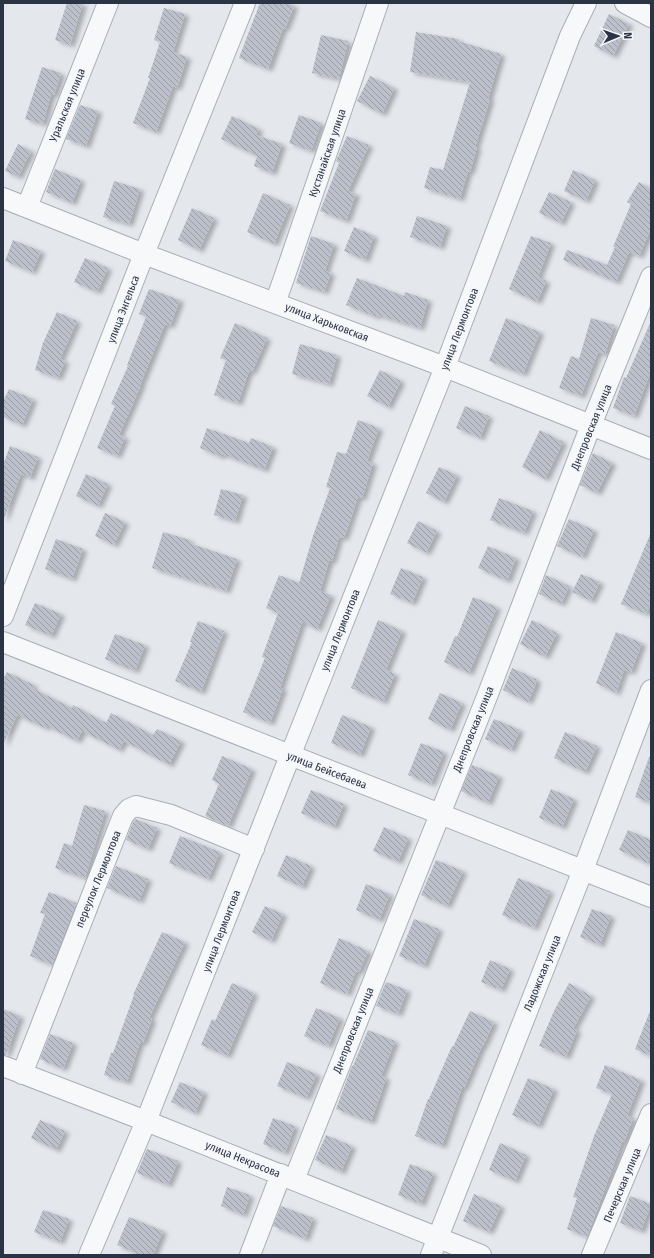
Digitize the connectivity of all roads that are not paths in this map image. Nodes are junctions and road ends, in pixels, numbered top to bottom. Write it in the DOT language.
graph roads {
  1 [pos="108,3"];
  2 [pos="245,3"];
  3 [pos="378,3"];
  4 [pos="586,3"];
  5 [pos="625,3"];
  6 [pos="651,17"];
  7 [pos="3,198"];
  8 [pos="27,207"];
  9 [pos="144,254"];
  10 [pos="651,277"];
  11 [pos="275,302"];
  12 [pos="445,367"];
  13 [pos="591,425"];
  14 [pos="651,449"];
  15 [pos="3,616"];
  16 [pos="3,642"];
  17 [pos="651,690"];
  18 [pos="290,756"];
  19 [pos="439,814"];
  20 [pos="254,848"];
  21 [pos="583,870"];
  22 [pos="651,897"];
  23 [pos="3,1066"];
  24 [pos="22,1074"];
  25 [pos="651,1114"];
  26 [pos="146,1121"];
  27 [pos="287,1177"];
  28 [pos="435,1246"];
  29 [pos="90,1255"];
  30 [pos="250,1255"];
  31 [pos="481,1255"];
  32 [pos="592,1255"];
  1 -- 8 [label="street, Уральская улица"];
  2 -- 9 [label="street, улица Энгельса"];
  3 -- 11 [label="street, Кустанайская улица"];
  4 -- 12 [label="street, улица Лермонтова"];
  5 -- 6 [label="street"];
  7 -- 8 [label="street, улица Харьковская"];
  8 -- 9 [label="street, улица Харьковская"];
  9 -- 11 [label="street, улица Харьковская"];
  9 -- 15 [label="street, улица Энгельса"];
  10 -- 13 [label="street, Днепровская улица"];
  11 -- 12 [label="street, улица Харьковская"];
  12 -- 13 [label="street, улица Харьковская"];
  12 -- 18 [label="street, улица Лермонтова"];
  13 -- 14 [label="street, улица Харьковская"];
  13 -- 19 [label="street, Днепровская улица"];
  16 -- 18 [label="street, улица Бейсебаева"];
  17 -- 21 [label="street, Ладожская улица"];
  18 -- 19 [label="street, улица Бейсебаева"];
  18 -- 20 [label="street, улица Лермонтова"];
  19 -- 21 [label="street, улица Бейсебаева"];
  19 -- 27 [label="street, Днепровская улица"];
  20 -- 24 [label="street, переулок Лермонтова"];
  20 -- 26 [label="street, улица Лермонтова"];
  21 -- 22 [label="street, улица Бейсебаева"];
  21 -- 28 [label="street, Ладожская улица"];
  23 -- 24 [label="street, улица Некрасова"];
  24 -- 26 [label="street, улица Некрасова"];
  25 -- 32 [label="street, Печерская улица"];
  26 -- 27 [label="street, улица Некрасова"];
  26 -- 29 [label="street, улица Лермонтова"];
  27 -- 28 [label="street, улица Некрасова"];
  27 -- 30 [label="street, Днепровская улица"];
  28 -- 31 [label="street, улица Некрасова"];
}
